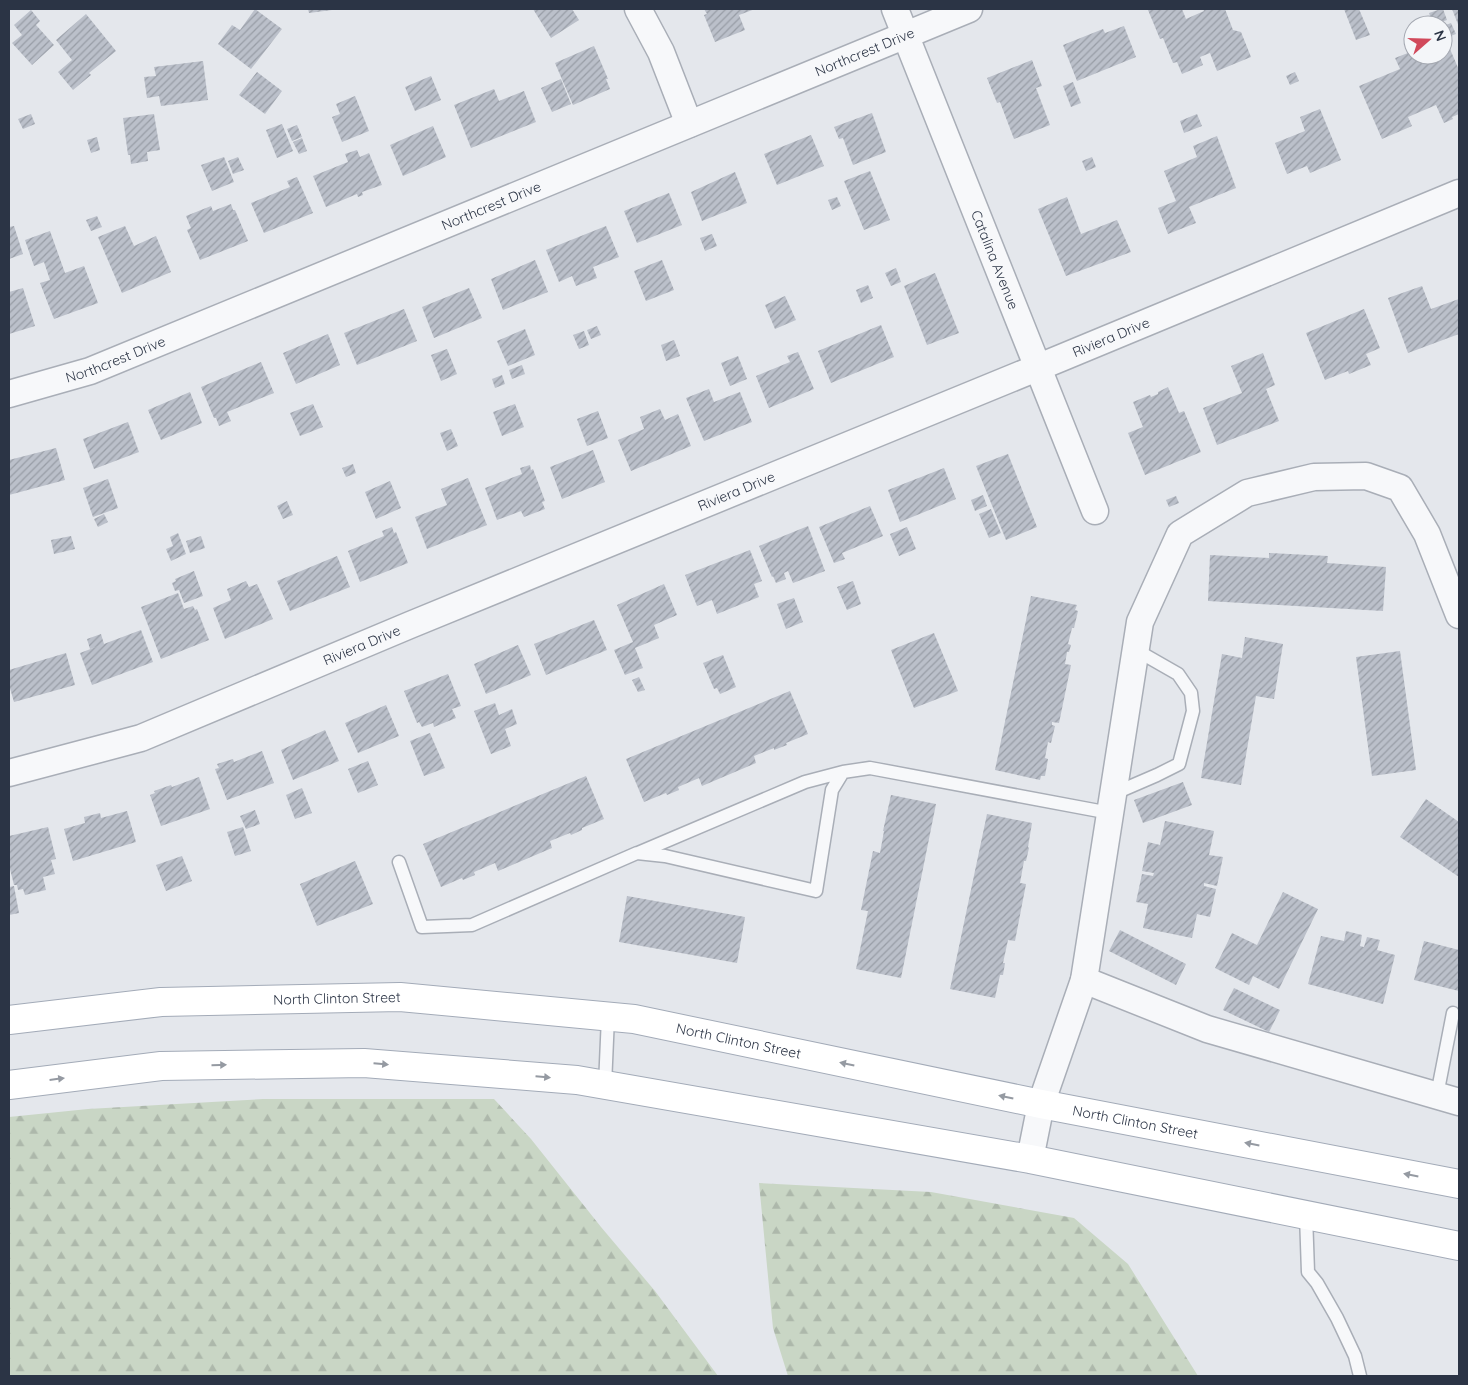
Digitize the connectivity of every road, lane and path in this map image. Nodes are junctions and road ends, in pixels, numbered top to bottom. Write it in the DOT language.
graph roads {
  1 [pos="638,9"];
  2 [pos="894,9"];
  3 [pos="969,9"];
  4 [pos="905,35"];
  5 [pos="689,124"];
  6 [pos="1459,193"];
  7 [pos="1038,368"];
  8 [pos="9,394"];
  9 [pos="1095,511"];
  10 [pos="1459,615"];
  11 [pos="1136,650"];
  12 [pos="843,772"];
  13 [pos="9,773"];
  14 [pos="1112,803"];
  15 [pos="637,853"];
  16 [pos="399,862"];
  17 [pos="1084,980"];
  18 [pos="1453,1013"];
  19 [pos="608,1017"];
  20 [pos="9,1020"];
  21 [pos="9,1085"];
  22 [pos="605,1085"];
  23 [pos="1448,1098"];
  24 [pos="1041,1104"];
  25 [pos="1030,1159"];
  26 [pos="1459,1184"];
  27 [pos="1306,1215"];
  28 [pos="1459,1246"];
  29 [pos="1360,1376"];
  1 -- 5 [label="street"];
  2 -- 4 [label="street, Catalina Avenue"];
  3 -- 4 [label="street, Northcrest Drive"];
  4 -- 5 [label="street, Northcrest Drive"];
  4 -- 7 [label="street, Catalina Avenue"];
  5 -- 8 [label="street, Northcrest Drive"];
  6 -- 7 [label="street, Riviera Drive"];
  7 -- 9 [label="street, Catalina Avenue"];
  7 -- 13 [label="street, Riviera Drive"];
  10 -- 11 [label="street"];
  11 -- 14 [label="street"];
  11 -- 14 [label="lane"];
  12 -- 14 [label="lane"];
  12 -- 15 [label="lane"];
  12 -- 15 [label="lane"];
  14 -- 17 [label="street"];
  15 -- 16 [label="lane"];
  17 -- 23 [label="street"];
  17 -- 24 [label="street"];
  18 -- 23 [label="lane"];
  19 -- 20 [label="main road, North Clinton Street"];
  19 -- 22 [label="lane"];
  24 -- 19 [label="main road, North Clinton Street, one-way"];
  21 -- 22 [label="main road, one-way"];
  22 -- 25 [label="main road"];
  24 -- 25 [label="street"];
  26 -- 24 [label="main road, North Clinton Street, one-way"];
  25 -- 27 [label="main road"];
  27 -- 28 [label="main road"];
  27 -- 29 [label="lane"];
}
